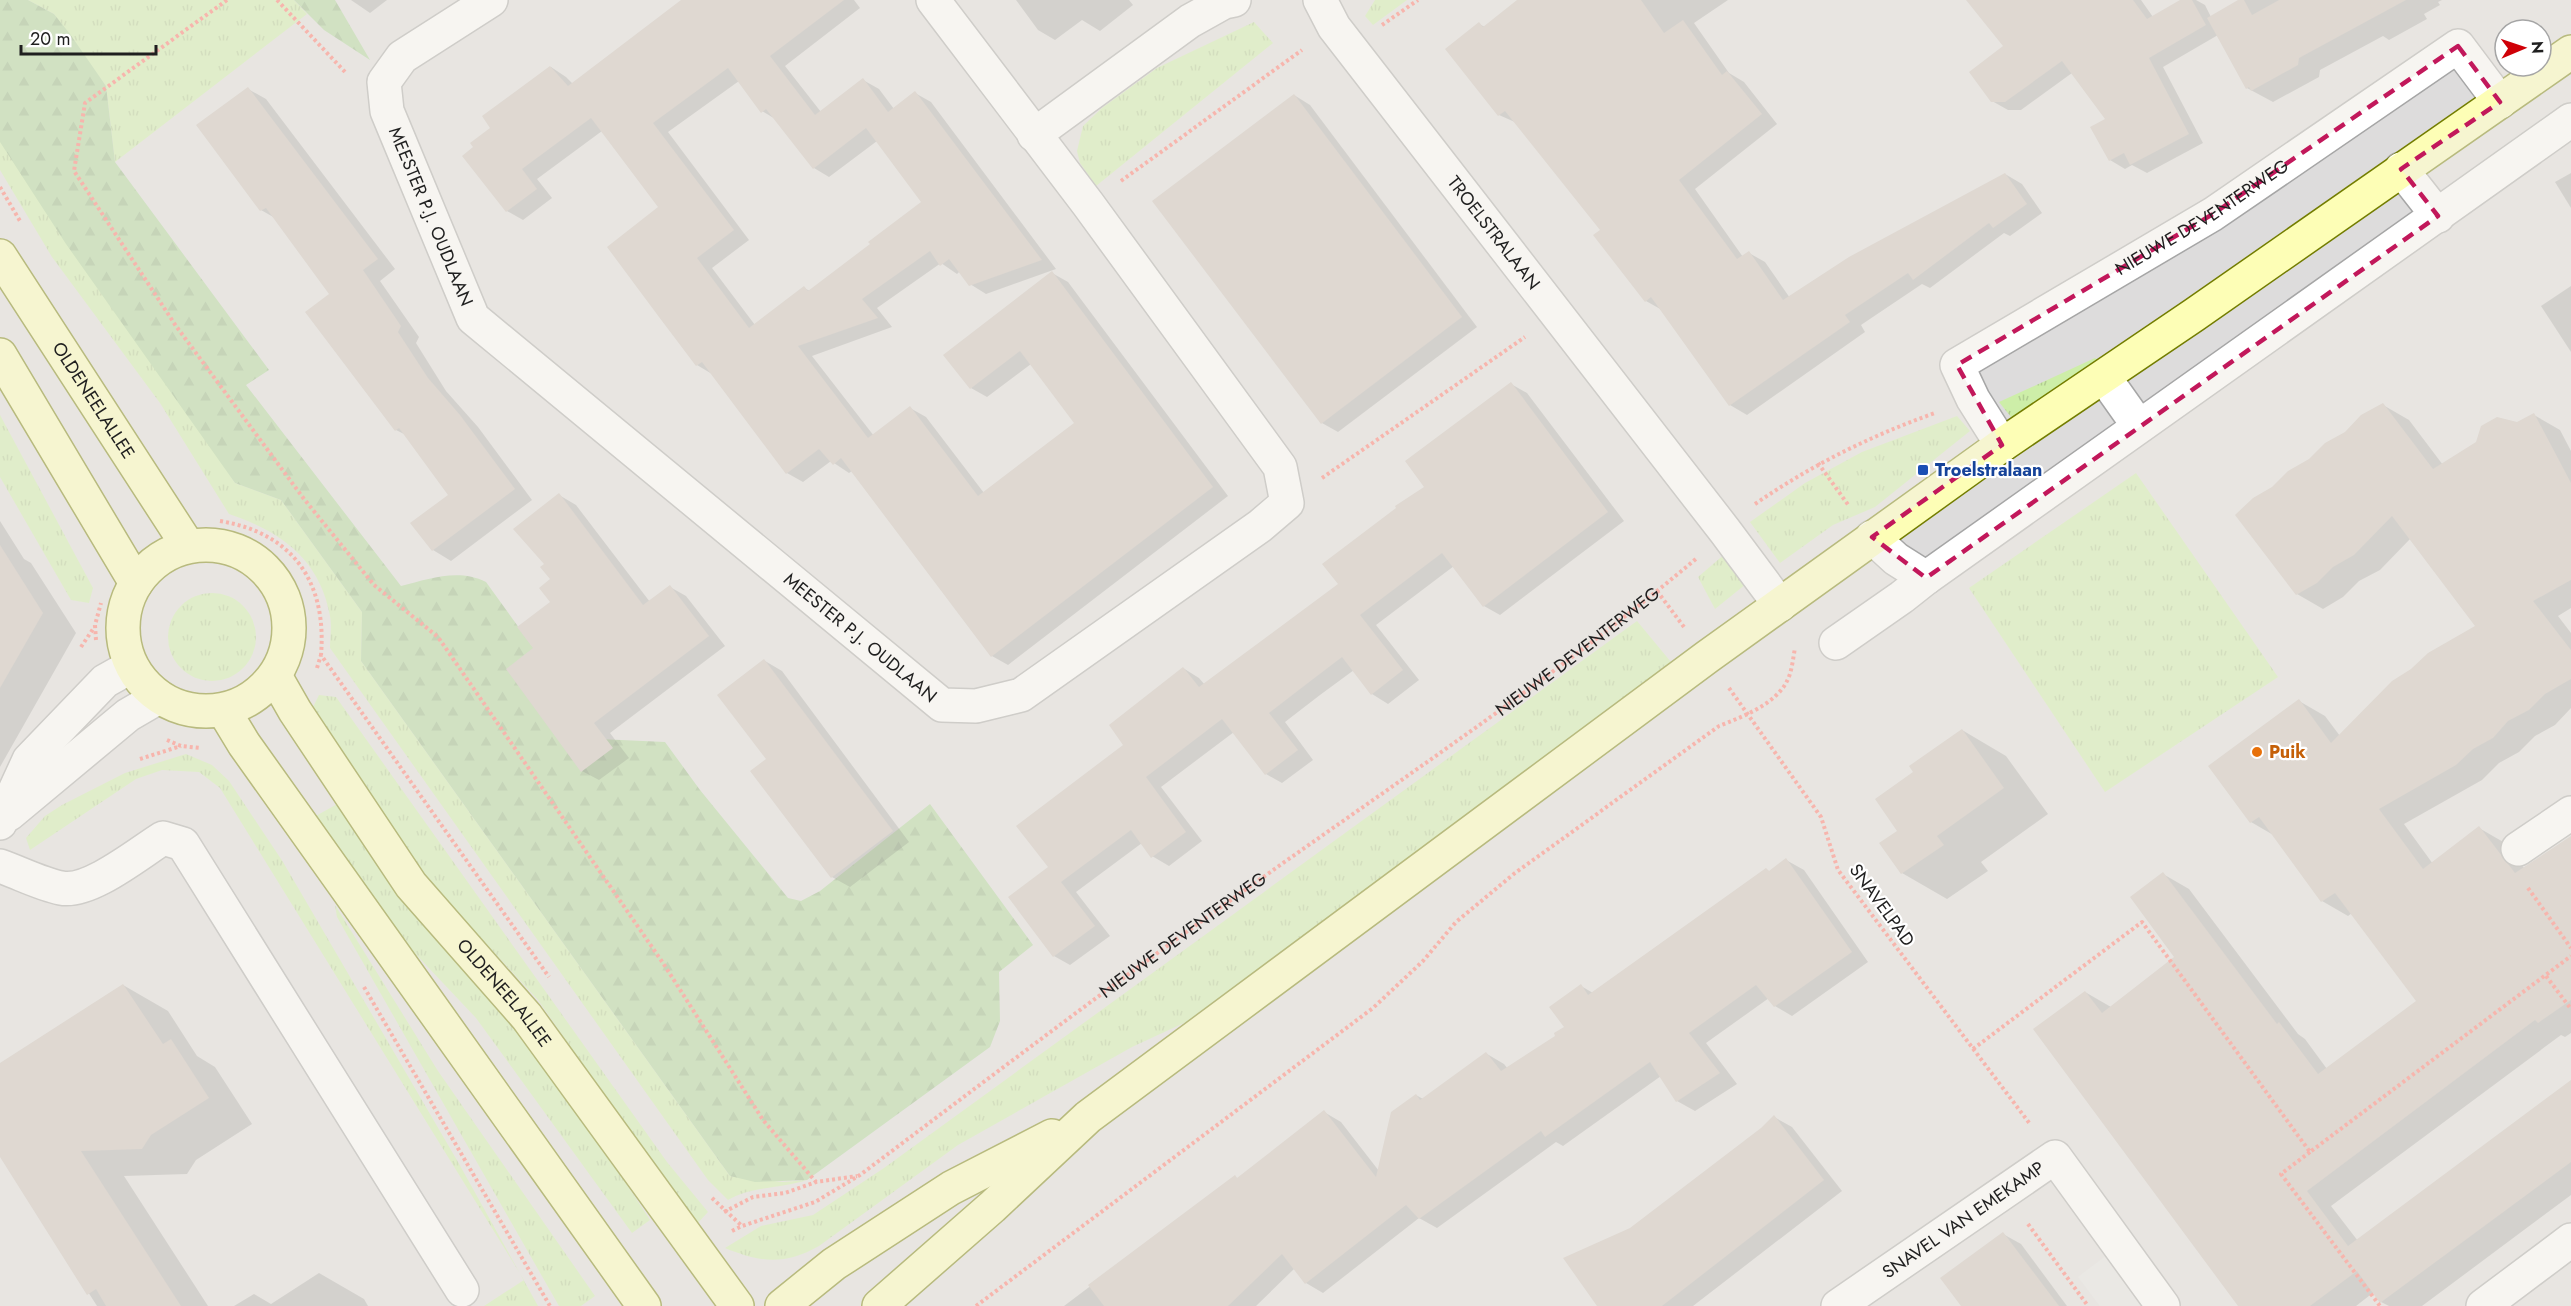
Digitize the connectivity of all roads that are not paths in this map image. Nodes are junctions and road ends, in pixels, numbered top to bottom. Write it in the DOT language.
graph roads {
  1 [pos="491,0"];
  2 [pos="933,0"];
  3 [pos="1234,0"];
  4 [pos="1328,14"];
  5 [pos="2571,52"];
  6 [pos="2500,102"];
  7 [pos="2571,120"];
  8 [pos="1034,135"];
  9 [pos="2402,169"];
  10 [pos="2438,216"];
  11 [pos="0,256"];
  12 [pos="0,356"];
  13 [pos="2104,377"];
  14 [pos="2138,426"];
  15 [pos="2002,445"];
  16 [pos="180,536"];
  17 [pos="1872,537"];
  18 [pos="129,572"];
  19 [pos="1926,578"];
  20 [pos="1780,606"];
  21 [pos="1836,643"];
  22 [pos="117,674"];
  23 [pos="275,676"];
  24 [pos="159,697"];
  25 [pos="224,711"];
  26 [pos="2571,813"];
  27 [pos="1,821"];
  28 [pos="2518,849"];
  29 [pos="0,866"];
  30 [pos="1089,1117"];
  31 [pos="2571,1240"];
  32 [pos="462,1290"];
  33 [pos="644,1306"];
  34 [pos="736,1306"];
  35 [pos="782,1306"];
  36 [pos="879,1306"];
  37 [pos="1838,1306"];
  38 [pos="2163,1306"];
  39 [pos="2483,1306"];
  1 -- 8 [label="street, MEESTER P.J. OUDLAAN"];
  2 -- 8 [label="street"];
  3 -- 8 [label="street"];
  4 -- 20 [label="street, TROELSTRALAAN"];
  5 -- 6 [label="street"];
  6 -- 9 [label="street"];
  6 -- 15 [label="street, NIEUWE DEVENTERWEG"];
  7 -- 10 [label="street"];
  9 -- 10 [label="street"];
  9 -- 13 [label="street"];
  10 -- 14 [label="street"];
  11 -- 16 [label="street, OLDENEELALLEE"];
  12 -- 18 [label="street"];
  13 -- 14 [label="street"];
  13 -- 15 [label="street"];
  14 -- 19 [label="street"];
  15 -- 17 [label="street"];
  16 -- 18 [label="street"];
  16 -- 23 [label="street"];
  17 -- 19 [label="street"];
  17 -- 20 [label="street"];
  18 -- 22 [label="street"];
  19 -- 21 [label="street"];
  20 -- 30 [label="street"];
  22 -- 24 [label="street"];
  22 -- 27 [label="street"];
  23 -- 25 [label="street"];
  23 -- 34 [label="street, OLDENEELALLEE"];
  24 -- 25 [label="street"];
  24 -- 27 [label="street"];
  25 -- 33 [label="street"];
  26 -- 28 [label="street"];
  29 -- 32 [label="street"];
  30 -- 35 [label="street"];
  30 -- 36 [label="street"];
  31 -- 39 [label="street"];
  37 -- 38 [label="street, SNAVEL VAN EMEKAMP"];
}
